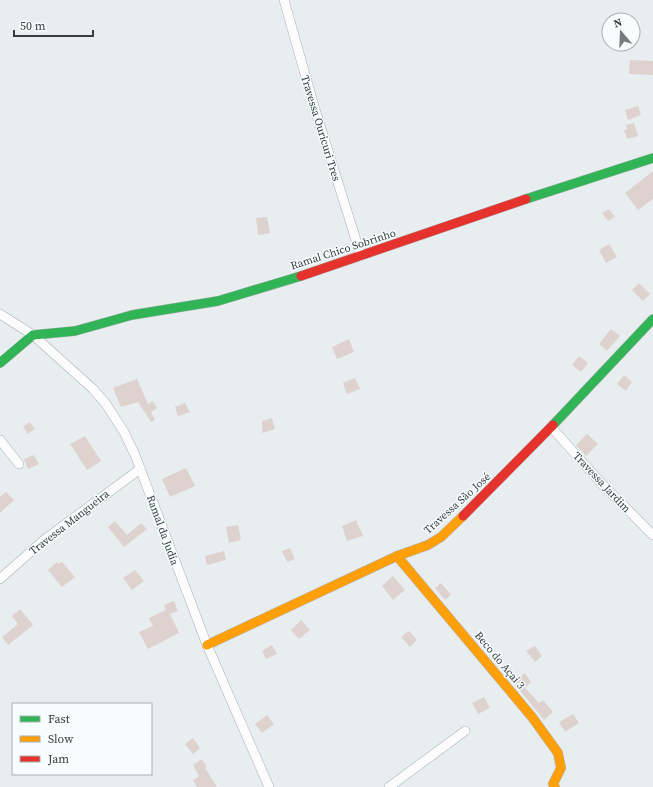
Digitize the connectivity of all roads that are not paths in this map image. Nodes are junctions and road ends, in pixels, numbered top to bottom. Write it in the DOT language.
graph roads {
  1 [pos="284,0"];
  2 [pos="653,158"];
  3 [pos="361,256"];
  4 [pos="0,314"];
  5 [pos="653,319"];
  6 [pos="33,334"];
  7 [pos="0,364"];
  8 [pos="552,428"];
  9 [pos="0,440"];
  10 [pos="20,464"];
  11 [pos="140,469"];
  12 [pos="653,536"];
  13 [pos="397,556"];
  14 [pos="0,579"];
  15 [pos="206,645"];
  16 [pos="465,731"];
  17 [pos="553,786"];
  18 [pos="268,787"];
  19 [pos="389,787"];
  1 -- 3 [label="street, Travessa Ouricuri Tres"];
  2 -- 3 [label="street, Ramal Chico Sobrinho"];
  3 -- 6 [label="street, Ramal Chico Sobrinho"];
  4 -- 6 [label="street, Ramal da Judia"];
  5 -- 8 [label="street, Travessa São José"];
  6 -- 7 [label="street"];
  6 -- 11 [label="street, Ramal da Judia"];
  8 -- 12 [label="street, Travessa Jardim"];
  8 -- 13 [label="street, Travessa São José"];
  9 -- 10 [label="street"];
  11 -- 14 [label="street, Travessa Mangueira"];
  11 -- 15 [label="street, Ramal da Judia"];
  13 -- 15 [label="street, Travessa São José"];
  13 -- 17 [label="street, Beco do Açaí 3"];
  15 -- 18 [label="street, Ramal da Judia"];
  16 -- 19 [label="street"];
}
